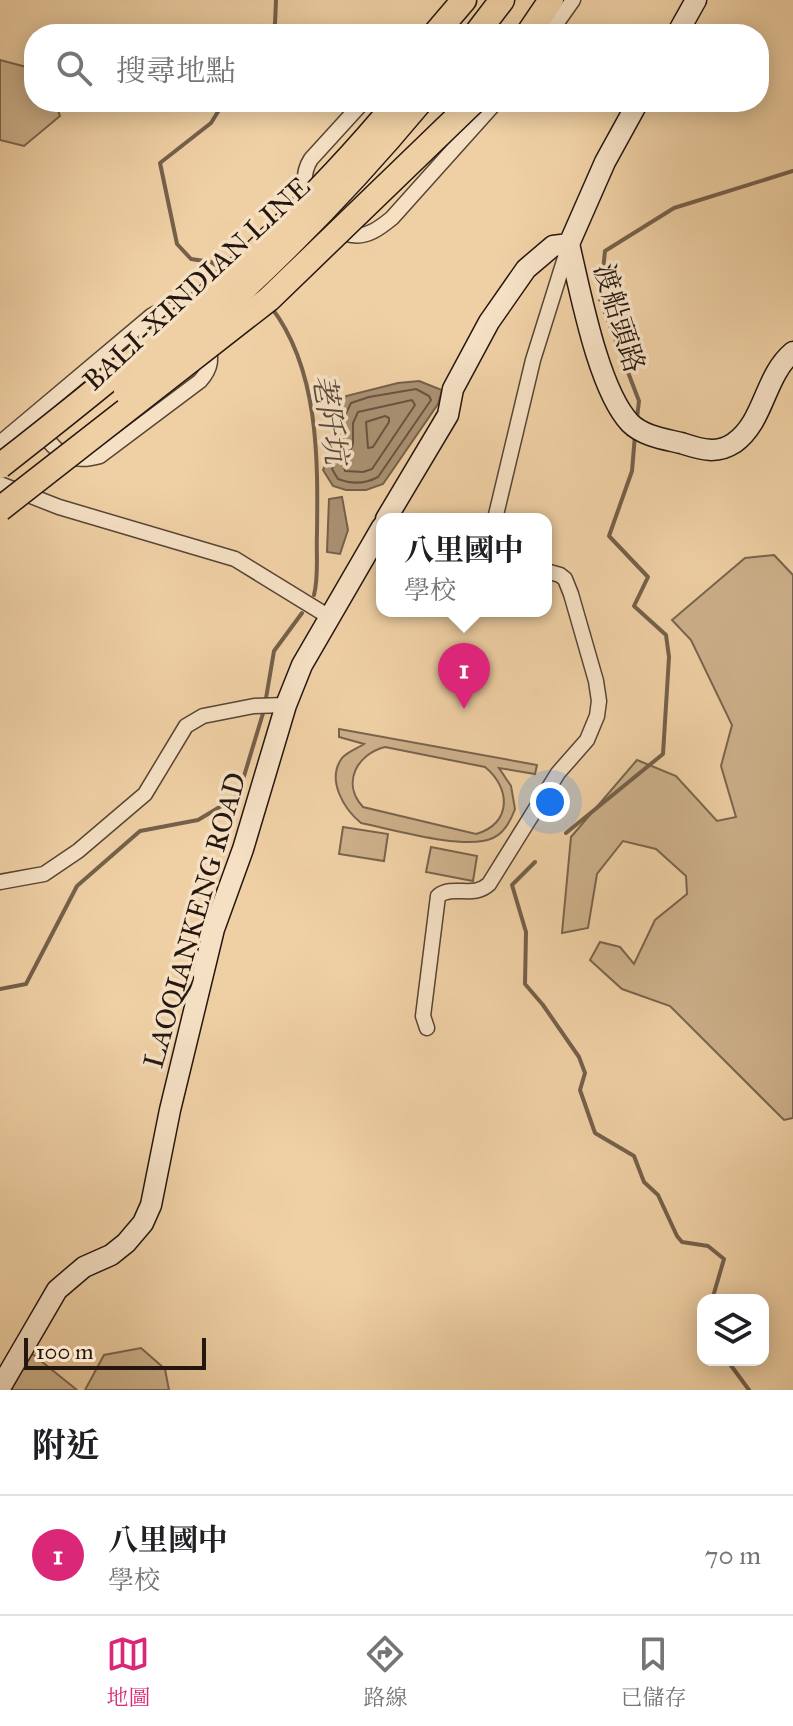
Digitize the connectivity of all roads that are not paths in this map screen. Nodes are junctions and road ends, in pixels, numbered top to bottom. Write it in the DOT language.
graph roads {
  1 [pos="450,0"];
  2 [pos="464,0"];
  3 [pos="480,0"];
  4 [pos="502,0"];
  5 [pos="551,0"];
  6 [pos="573,0"];
  7 [pos="696,0"];
  8 [pos="430,24"];
  9 [pos="444,24"];
  10 [pos="461,24"];
  11 [pos="484,24"];
  12 [pos="535,24"];
  13 [pos="556,24"];
  14 [pos="683,24"];
  15 [pos="353,112"];
  16 [pos="370,112"];
  17 [pos="388,112"];
  18 [pos="411,112"];
  19 [pos="463,112"];
  20 [pos="487,112"];
  21 [pos="632,112"];
  22 [pos="314,208"];
  23 [pos="569,244"];
  24 [pos="191,324"];
  25 [pos="793,352"];
  26 [pos="31,418"];
  27 [pos="0,443"];
  28 [pos="0,466"];
  29 [pos="0,484"];
  30 [pos="0,494"];
  31 [pos="0,509"];
  32 [pos="390,513"];
  33 [pos="496,513"];
  34 [pos="376,538"];
  35 [pos="552,573"];
  36 [pos="331,618"];
  37 [pos="279,705"];
  38 [pos="0,882"];
  39 [pos="427,1028"];
  40 [pos="0,1388"];
  1 -- 8 [label="street"];
  2 -- 9 [label="highway"];
  3 -- 10 [label="highway"];
  4 -- 11 [label="highway"];
  5 -- 12 [label="highway"];
  6 -- 13 [label="street"];
  7 -- 14 [label="street"];
  15 -- 22 [label="street"];
  16 -- 28 [label="highway, bridge"];
  17 -- 28 [label="highway, BALI-XINDIAN LINE, bridge"];
  18 -- 30 [label="highway, BALI-XINDIAN LINE, bridge"];
  19 -- 31 [label="highway, bridge"];
  20 -- 22 [label="street"];
  21 -- 23 [label="street"];
  22 -- 24 [label="street"];
  23 -- 25 [label="street, 渡船頭路"];
  23 -- 32 [label="street"];
  23 -- 33 [label="street"];
  24 -- 26 [label="street"];
  24 -- 26 [label="street"];
  26 -- 27 [label="street"];
  29 -- 36 [label="street"];
  34 -- 36 [label="street, LAOQIANKENG ROAD"];
  35 -- 39 [label="street"];
  36 -- 37 [label="street, LAOQIANKENG ROAD"];
  37 -- 38 [label="street"];
  37 -- 40 [label="street, LAOQIANKENG ROAD"];
}
